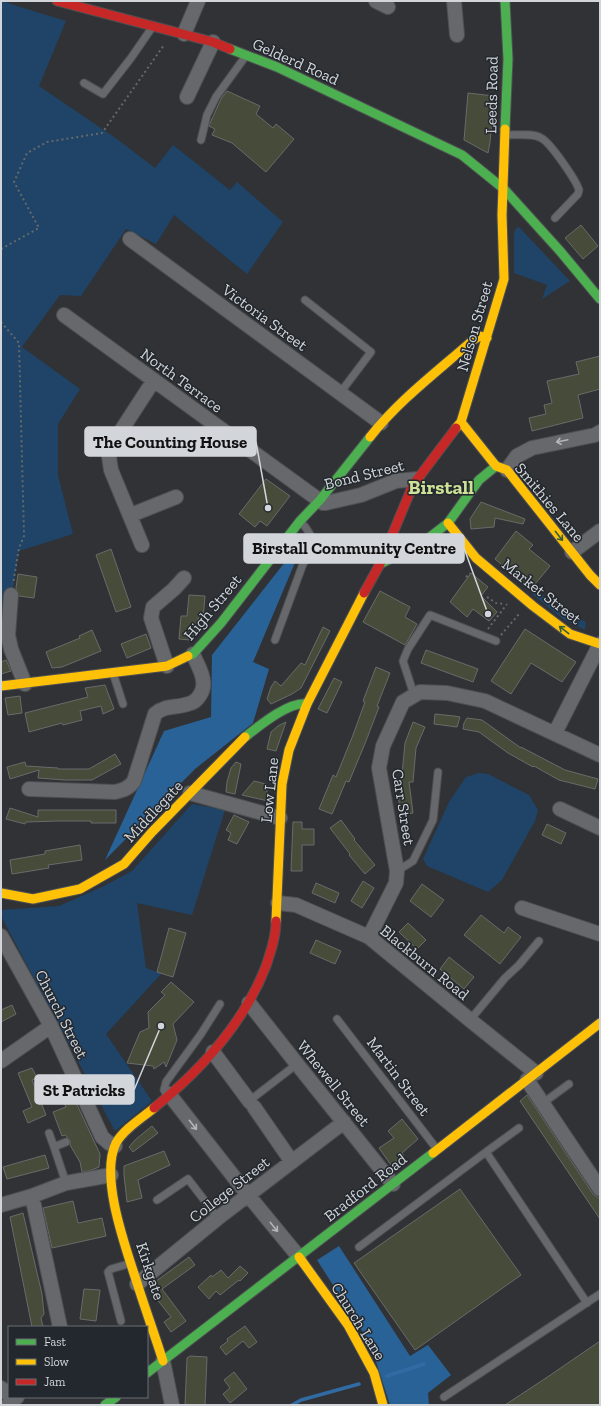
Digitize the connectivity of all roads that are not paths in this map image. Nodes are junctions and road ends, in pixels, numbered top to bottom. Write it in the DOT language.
graph roads {
  1 [pos="57,1"];
  2 [pos="198,1"];
  3 [pos="454,1"];
  4 [pos="505,1"];
  5 [pos="153,26"];
  6 [pos="178,32"];
  7 [pos="457,35"];
  8 [pos="213,42"];
  9 [pos="246,55"];
  10 [pos="84,83"];
  11 [pos="187,97"];
  12 [pos="505,135"];
  13 [pos="201,140"];
  14 [pos="504,189"];
  15 [pos="555,218"];
  16 [pos="130,239"];
  17 [pos="305,300"];
  18 [pos="600,300"];
  19 [pos="64,315"];
  20 [pos="487,338"];
  21 [pos="154,380"];
  22 [pos="340,393"];
  23 [pos="461,422"];
  24 [pos="381,423"];
  25 [pos="600,432"];
  26 [pos="502,468"];
  27 [pos="417,479"];
  28 [pos="176,497"];
  29 [pos="320,500"];
  30 [pos="131,515"];
  31 [pos="300,521"];
  32 [pos="448,523"];
  33 [pos="600,531"];
  34 [pos="417,544"];
  35 [pos="438,544"];
  36 [pos="142,545"];
  37 [pos="454,546"];
  38 [pos="471,552"];
  39 [pos="572,552"];
  40 [pos="380,564"];
  41 [pos="184,578"];
  42 [pos="600,585"];
  43 [pos="11,595"];
  44 [pos="274,640"];
  45 [pos="496,640"];
  46 [pos="600,644"];
  47 [pos="193,654"];
  48 [pos="168,666"];
  49 [pos="113,673"];
  50 [pos="25,684"];
  51 [pos="1,686"];
  52 [pos="414,695"];
  53 [pos="123,704"];
  54 [pos="307,704"];
  55 [pos="555,733"];
  56 [pos="600,755"];
  57 [pos="438,772"];
  58 [pos="29,789"];
  59 [pos="190,793"];
  60 [pos="560,809"];
  61 [pos="280,818"];
  62 [pos="600,828"];
  63 [pos="397,871"];
  64 [pos="1,893"];
  65 [pos="278,903"];
  66 [pos="522,908"];
  67 [pos="600,934"];
  68 [pos="1,936"];
  69 [pos="369,938"];
  70 [pos="539,941"];
  71 [pos="249,1003"];
  72 [pos="220,1004"];
  73 [pos="337,1019"];
  74 [pos="470,1020"];
  75 [pos="600,1023"];
  76 [pos="52,1026"];
  77 [pos="213,1052"];
  78 [pos="1,1061"];
  79 [pos="297,1064"];
  80 [pos="532,1076"];
  81 [pos="570,1084"];
  82 [pos="167,1096"];
  83 [pos="543,1103"];
  84 [pos="251,1104"];
  85 [pos="344,1122"];
  86 [pos="519,1128"];
  87 [pos="49,1133"];
  88 [pos="66,1142"];
  89 [pos="115,1146"];
  90 [pos="54,1147"];
  91 [pos="437,1150"];
  92 [pos="486,1152"];
  93 [pos="292,1162"];
  94 [pos="111,1175"];
  95 [pos="66,1183"];
  96 [pos="393,1184"];
  97 [pos="600,1189"];
  98 [pos="248,1195"];
  99 [pos="32,1196"];
  100 [pos="157,1200"];
  101 [pos="1,1205"];
  102 [pos="218,1218"];
  103 [pos="359,1248"];
  104 [pos="299,1257"];
  105 [pos="130,1263"];
  106 [pos="137,1284"];
  107 [pos="600,1294"];
  108 [pos="587,1303"];
  109 [pos="121,1321"];
  110 [pos="60,1326"];
  111 [pos="163,1361"];
  112 [pos="148,1372"];
  113 [pos="115,1398"];
  114 [pos="444,1398"];
  115 [pos="105,1405"];
  116 [pos="172,1405"];
  117 [pos="383,1405"];
  1 -- 5 [label="main road, Gelderd Road"];
  2 -- 6 [label="street"];
  3 -- 7 [label="street"];
  4 -- 12 [label="main road, Leeds Road"];
  5 -- 6 [label="main road, Gelderd Road"];
  5 -- 10 [label="lane"];
  6 -- 8 [label="main road, Gelderd Road"];
  8 -- 9 [label="main road, Gelderd Road"];
  8 -- 11 [label="street"];
  9 -- 13 [label="lane"];
  9 -- 14 [label="main road, Gelderd Road"];
  12 -- 14 [label="main road, Leeds Road"];
  12 -- 15 [label="lane"];
  14 -- 18 [label="main road, Gelderd Road"];
  14 -- 20 [label="main road, Nelson Street"];
  16 -- 22 [label="street, Victoria Street"];
  17 -- 22 [label="lane"];
  19 -- 21 [label="street, North Terrace"];
  20 -- 23 [label="main road, Nelson Street"];
  20 -- 24 [label="main road, High Street"];
  21 -- 29 [label="street, North Terrace"];
  21 -- 30 [label="street"];
  22 -- 24 [label="street, Victoria Street"];
  23 -- 26 [label="main road, Smithies Lane"];
  23 -- 27 [label="main road, Low Lane"];
  24 -- 29 [label="main road, High Street"];
  25 -- 26 [label="street, one-way"];
  26 -- 32 [label="main road"];
  26 -- 39 [label="main road, Smithies Lane, one-way"];
  27 -- 29 [label="street, Bond Street"];
  27 -- 40 [label="main road, Low Lane"];
  28 -- 30 [label="street"];
  29 -- 31 [label="main road, High Street"];
  30 -- 36 [label="street"];
  31 -- 44 [label="lane"];
  31 -- 47 [label="main road, High Street"];
  32 -- 34 [label="main road"];
  32 -- 38 [label="main road, Market Street"];
  33 -- 39 [label="street"];
  34 -- 35 [label="main road"];
  34 -- 40 [label="main road"];
  37 -- 38 [label="main road, Market Street"];
  46 -- 38 [label="main road, Market Street, one-way"];
  39 -- 42 [label="main road, Smithies Lane"];
  40 -- 54 [label="main road, Low Lane"];
  41 -- 48 [label="street"];
  43 -- 50 [label="street"];
  45 -- 52 [label="lane"];
  46 -- 55 [label="street"];
  47 -- 48 [label="main road, High Street"];
  47 -- 58 [label="street"];
  48 -- 49 [label="main road, High Street"];
  49 -- 50 [label="main road, High Street"];
  49 -- 53 [label="lane"];
  50 -- 51 [label="main road, High Street"];
  52 -- 55 [label="street"];
  52 -- 63 [label="street, Carr Street"];
  54 -- 59 [label="main road, Middlegate"];
  54 -- 61 [label="main road, Low Lane"];
  55 -- 56 [label="street"];
  57 -- 63 [label="lane"];
  59 -- 61 [label="street"];
  59 -- 64 [label="main road, Middlegate"];
  60 -- 62 [label="street"];
  61 -- 65 [label="main road, Low Lane"];
  63 -- 69 [label="street, Carr Street"];
  65 -- 69 [label="street, Blackburn Road"];
  65 -- 71 [label="main road, Low Lane"];
  66 -- 67 [label="street"];
  68 -- 76 [label="street, Church Street"];
  69 -- 74 [label="street, Blackburn Road"];
  70 -- 74 [label="lane"];
  71 -- 77 [label="main road, Low Lane"];
  71 -- 79 [label="street, Whewell Street"];
  72 -- 82 [label="lane"];
  73 -- 91 [label="lane, Martin Street"];
  74 -- 80 [label="street, Blackburn Road"];
  75 -- 80 [label="main road, Bradford Road"];
  76 -- 78 [label="street"];
  76 -- 89 [label="street, Church Street"];
  77 -- 82 [label="main road, Low Lane"];
  77 -- 84 [label="street"];
  79 -- 84 [label="lane"];
  79 -- 85 [label="street, Whewell Street"];
  80 -- 83 [label="street, Blackburn Road"];
  80 -- 91 [label="main road, Bradford Road"];
  81 -- 83 [label="lane"];
  82 -- 89 [label="main road, Low Lane"];
  82 -- 98 [label="street, one-way"];
  83 -- 97 [label="street, Blackburn Road"];
  84 -- 93 [label="street"];
  85 -- 93 [label="street, College Street"];
  85 -- 96 [label="street, Whewell Street"];
  86 -- 92 [label="lane"];
  87 -- 90 [label="lane"];
  88 -- 90 [label="lane"];
  89 -- 94 [label="main road, Kirkgate"];
  90 -- 95 [label="lane"];
  91 -- 96 [label="main road, Bradford Road"];
  92 -- 103 [label="lane"];
  92 -- 108 [label="lane"];
  93 -- 98 [label="street, College Street"];
  94 -- 95 [label="street"];
  94 -- 105 [label="main road, Kirkgate"];
  95 -- 99 [label="street"];
  96 -- 104 [label="main road, Bradford Road"];
  98 -- 102 [label="street, College Street"];
  98 -- 104 [label="street, one-way"];
  99 -- 101 [label="street"];
  99 -- 110 [label="street"];
  100 -- 102 [label="lane"];
  102 -- 106 [label="street, College Street"];
  104 -- 111 [label="main road, Bradford Road"];
  104 -- 117 [label="main road, Church Lane"];
  105 -- 106 [label="main road, Kirkgate"];
  105 -- 109 [label="lane"];
  106 -- 111 [label="main road, Kirkgate"];
  107 -- 108 [label="lane"];
  108 -- 114 [label="lane"];
  111 -- 112 [label="main road, Bradford Road"];
  111 -- 116 [label="street, Kirkgate"];
  113 -- 115 [label="main road"];
}
